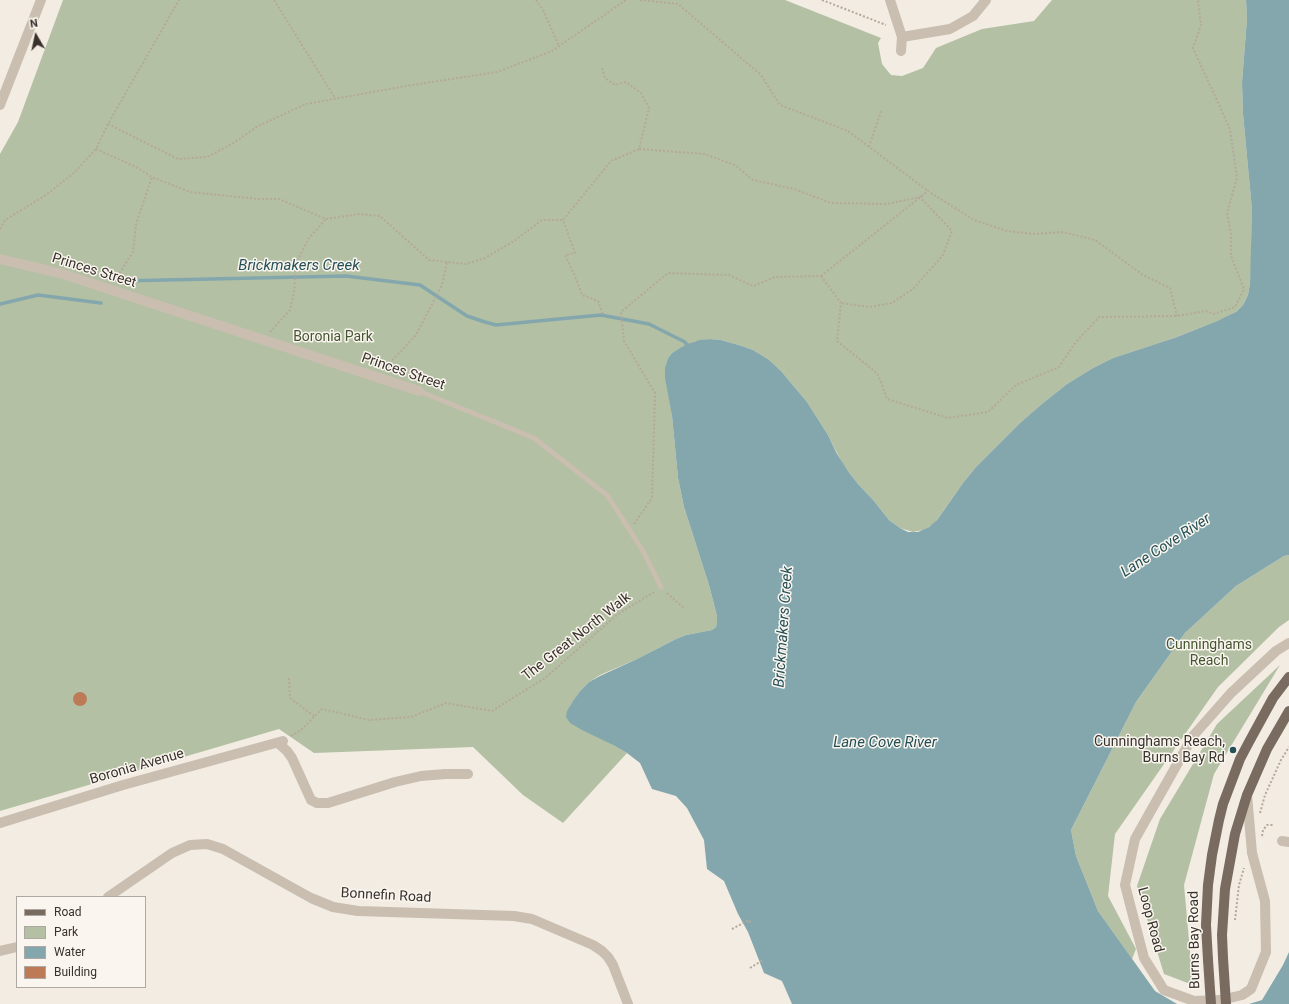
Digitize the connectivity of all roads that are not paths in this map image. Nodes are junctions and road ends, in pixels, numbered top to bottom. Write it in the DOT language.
graph roads {
  1 [pos="41,0"];
  2 [pos="890,0"];
  3 [pos="986,0"];
  4 [pos="902,37"];
  5 [pos="901,51"];
  6 [pos="0,105"];
  7 [pos="0,259"];
  8 [pos="419,391"];
  9 [pos="661,587"];
  10 [pos="1289,643"];
  11 [pos="1289,677"];
  12 [pos="1289,711"];
  13 [pos="468,774"];
  14 [pos="1247,795"];
  15 [pos="0,823"];
  16 [pos="109,896"];
  17 [pos="16,947"];
  18 [pos="0,951"];
  19 [pos="628,1004"];
  20 [pos="1211,1004"];
  21 [pos="1226,1004"];
  1 -- 6 [label="street"];
  2 -- 4 [label="street"];
  3 -- 4 [label="street"];
  4 -- 5 [label="street"];
  7 -- 8 [label="street, Princes Street"];
  8 -- 9 [label="lane, Princes Street"];
  10 -- 14 [label="street, Loop Road"];
  11 -- 20 [label="main road, Burns Bay Road, bridge"];
  12 -- 14 [label="main road, Burns Bay Road"];
  13 -- 15 [label="street, Boronia Avenue"];
  14 -- 21 [label="main road, Burns Bay Road, bridge"];
  16 -- 19 [label="street, Bonnefin Road"];
  17 -- 18 [label="street"];
}
